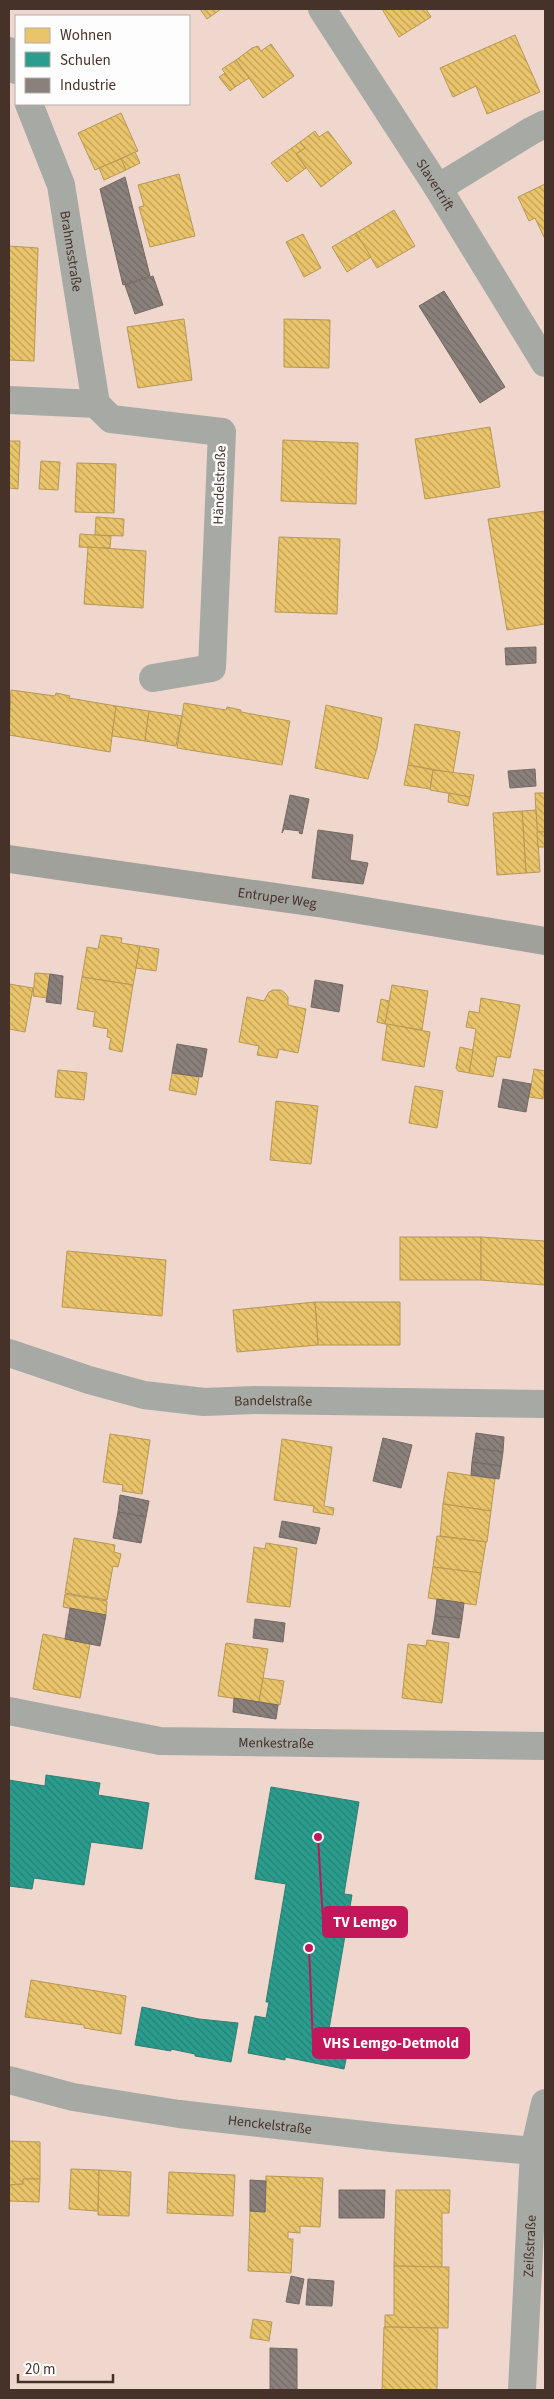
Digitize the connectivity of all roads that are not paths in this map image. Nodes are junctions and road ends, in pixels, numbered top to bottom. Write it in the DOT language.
graph roads {
  1 [pos="322,9"];
  2 [pos="9,51"];
  3 [pos="15,67"];
  4 [pos="29,105"];
  5 [pos="545,124"];
  6 [pos="438,188"];
  7 [pos="545,363"];
  8 [pos="9,400"];
  9 [pos="96,404"];
  10 [pos="153,678"];
  11 [pos="9,859"];
  12 [pos="545,941"];
  13 [pos="9,1353"];
  14 [pos="545,1404"];
  15 [pos="9,1711"];
  16 [pos="545,1746"];
  17 [pos="9,2080"];
  18 [pos="545,2103"];
  19 [pos="534,2151"];
  20 [pos="522,2390"];
  1 -- 6 [label="street, Slavertrift"];
  2 -- 3 [label="street"];
  4 -- 9 [label="street, Brahmsstraße"];
  5 -- 6 [label="street"];
  6 -- 7 [label="street, Slavertrift"];
  8 -- 9 [label="street"];
  9 -- 10 [label="street, Händelstraße"];
  11 -- 12 [label="main road, Entruper Weg"];
  13 -- 14 [label="street, Bandelstraße"];
  15 -- 16 [label="street, Menkestraße"];
  17 -- 19 [label="street, Henckelstraße"];
  18 -- 19 [label="street, Zeißstraße"];
  19 -- 20 [label="street, Zeißstraße"];
}
